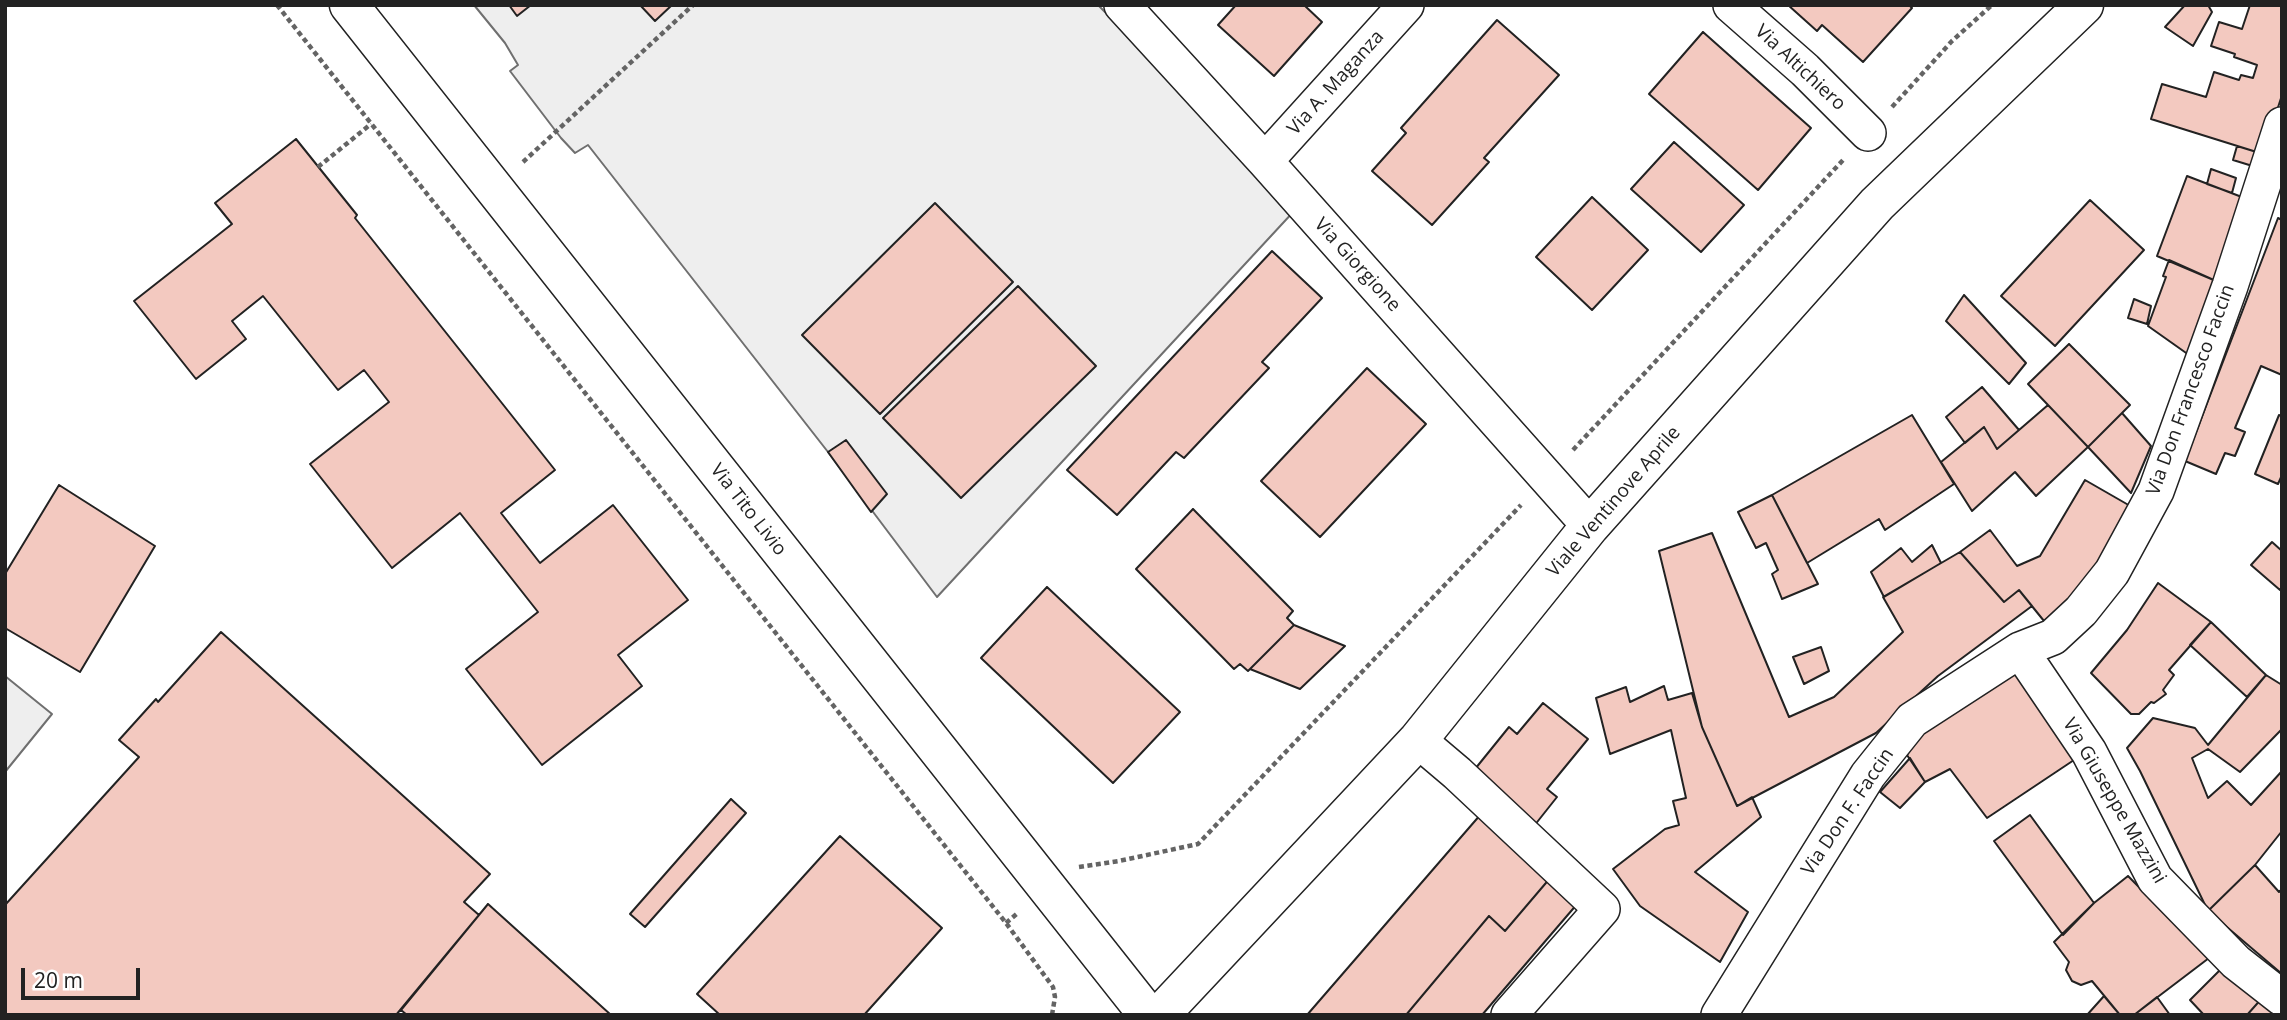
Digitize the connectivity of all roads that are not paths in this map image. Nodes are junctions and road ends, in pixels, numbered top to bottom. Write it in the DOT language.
graph roads {
  1 [pos="349,5"];
  2 [pos="1122,5"];
  3 [pos="1406,5"];
  4 [pos="1731,5"];
  5 [pos="2084,5"];
  6 [pos="2282,125"];
  7 [pos="1868,133"];
  8 [pos="1265,161"];
  9 [pos="1590,526"];
  10 [pos="2020,650"];
  11 [pos="1418,740"];
  12 [pos="2282,998"];
  13 [pos="1148,1015"];
  14 [pos="1160,1015"];
  15 [pos="1509,1015"];
  16 [pos="1719,1015"];
  1 -- 13 [label="main road, Via Tito Livio"];
  2 -- 8 [label="street, Via Giorgione"];
  3 -- 8 [label="street, Via A. Maganza"];
  4 -- 7 [label="street, Via Altichiero"];
  5 -- 9 [label="main road, Viale Ventinove Aprile"];
  6 -- 10 [label="street, Via Don Francesco Faccin"];
  8 -- 9 [label="street, Via Giorgione"];
  9 -- 11 [label="main road, Viale Ventinove Aprile"];
  10 -- 12 [label="street, Via Giuseppe Mazzini"];
  10 -- 16 [label="street, Via Don F. Faccin"];
  11 -- 14 [label="main road, Viale Ventinove Aprile"];
  11 -- 15 [label="street"];
}
